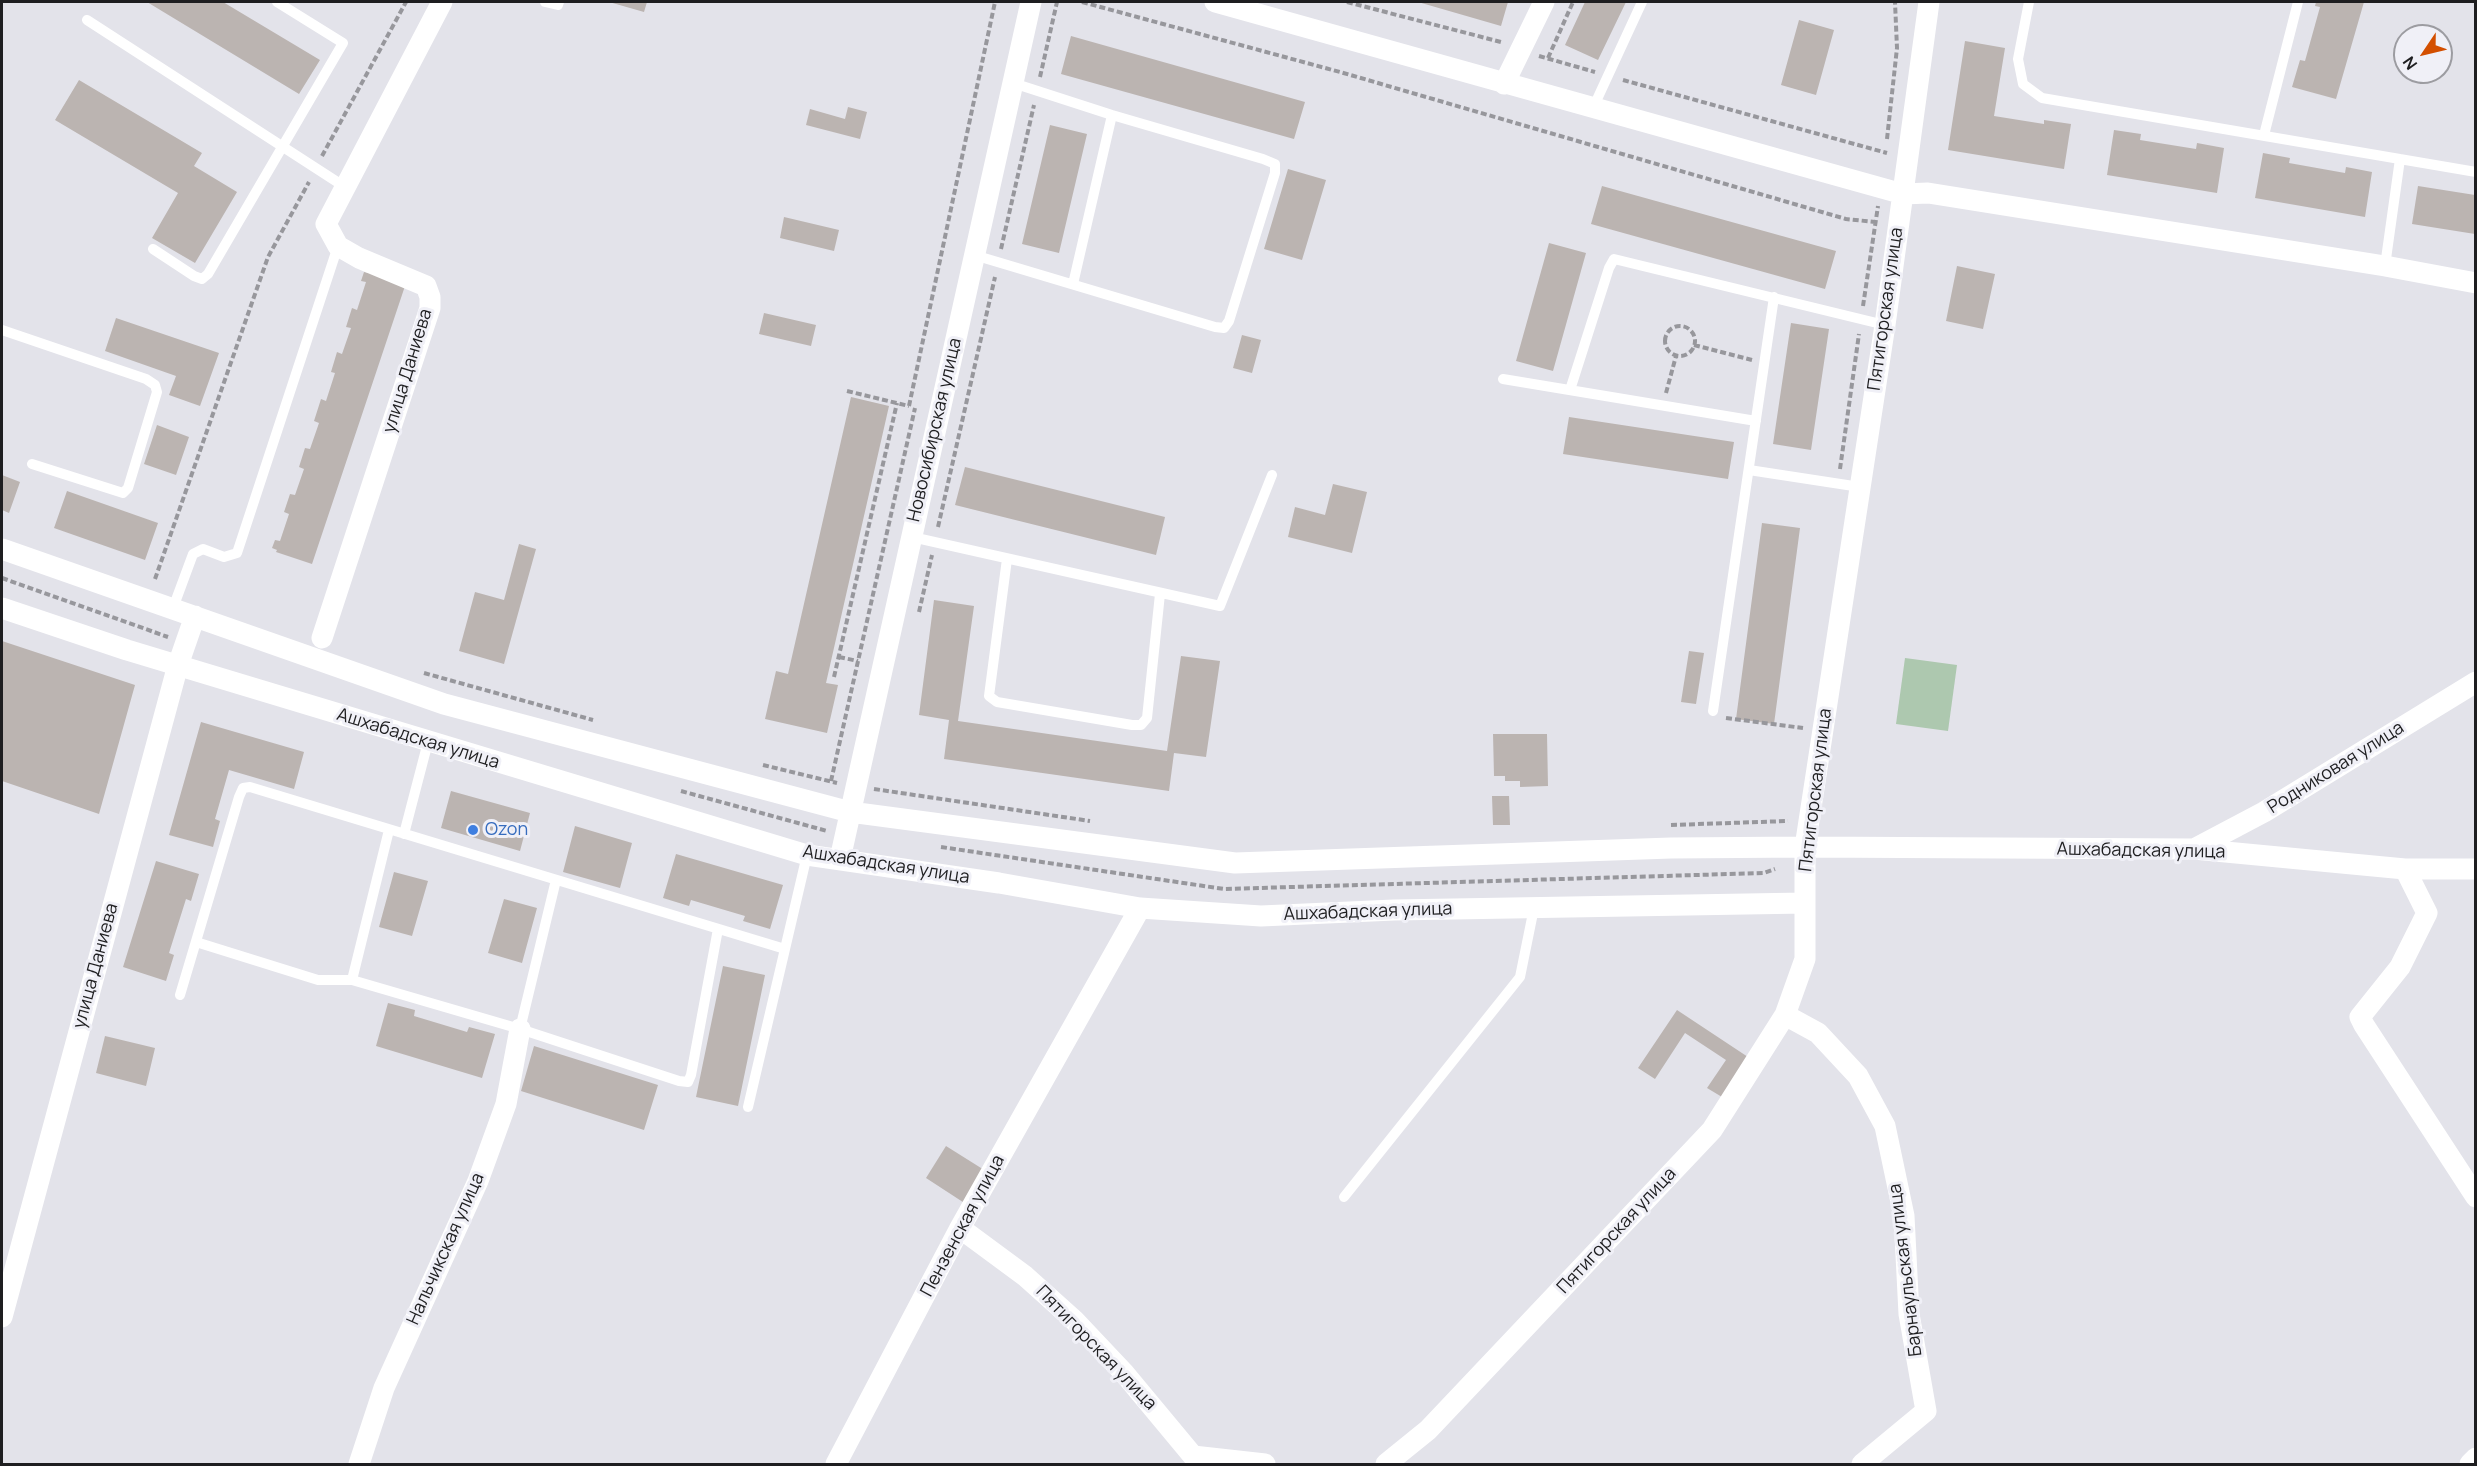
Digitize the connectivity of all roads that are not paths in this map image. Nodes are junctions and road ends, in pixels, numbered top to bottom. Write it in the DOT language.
graph roads {
  1 [pos="277,2"];
  2 [pos="442,2"];
  3 [pos="545,2"];
  4 [pos="559,2"];
  5 [pos="1031,2"];
  6 [pos="1215,2"];
  7 [pos="1544,2"];
  8 [pos="1642,2"];
  9 [pos="1929,2"];
  10 [pos="2029,2"];
  11 [pos="2298,2"];
  12 [pos="87,21"];
  13 [pos="1013,82"];
  14 [pos="1504,84"];
  15 [pos="1593,108"];
  16 [pos="1112,115"];
  17 [pos="2264,135"];
  18 [pos="281,146"];
  19 [pos="2400,159"];
  20 [pos="2475,172"];
  21 [pos="345,187"];
  22 [pos="1903,194"];
  23 [pos="338,246"];
  24 [pos="153,249"];
  25 [pos="974,255"];
  26 [pos="2385,266"];
  27 [pos="2475,283"];
  28 [pos="1073,284"];
  29 [pos="1774,297"];
  30 [pos="1885,325"];
  31 [pos="2,330"];
  32 [pos="1503,379"];
  33 [pos="1570,390"];
  34 [pos="1756,421"];
  35 [pos="32,464"];
  36 [pos="1749,470"];
  37 [pos="1272,475"];
  38 [pos="1860,487"];
  39 [pos="912,537"];
  40 [pos="2,549"];
  41 [pos="1007,559"];
  42 [pos="1160,594"];
  43 [pos="2,608"];
  44 [pos="173,608"];
  45 [pos="195,616"];
  46 [pos="322,638"];
  47 [pos="178,665"];
  48 [pos="2475,682"];
  49 [pos="1713,711"];
  50 [pos="428,742"];
  51 [pos="850,812"];
  52 [pos="389,830"];
  53 [pos="404,834"];
  54 [pos="1805,847"];
  55 [pos="2194,849"];
  56 [pos="807,855"];
  57 [pos="840,859"];
  58 [pos="2405,869"];
  59 [pos="2475,869"];
  60 [pos="556,880"];
  61 [pos="1805,903"];
  62 [pos="1140,908"];
  63 [pos="1534,908"];
  64 [pos="718,929"];
  65 [pos="196,942"];
  66 [pos="785,949"];
  67 [pos="352,980"];
  68 [pos="180,995"];
  69 [pos="1785,1015"];
  70 [pos="520,1029"];
  71 [pos="748,1107"];
  72 [pos="1344,1197"];
  73 [pos="2475,1197"];
  74 [pos="960,1228"];
  75 [pos="2,1317"];
  76 [pos="2475,1458"];
  77 [pos="359,1464"];
  78 [pos="836,1464"];
  79 [pos="1265,1464"];
  80 [pos="1386,1464"];
  81 [pos="1862,1464"];
  82 [pos="2470,1464"];
  1 -- 18 [label="lane"];
  2 -- 21 [label="street"];
  3 -- 4 [label="lane"];
  5 -- 13 [label="street, Новосибирская улица"];
  6 -- 14 [label="street"];
  7 -- 14 [label="street"];
  8 -- 15 [label="lane"];
  9 -- 22 [label="street, Пятигорская улица"];
  10 -- 17 [label="lane"];
  11 -- 17 [label="lane"];
  12 -- 18 [label="lane"];
  13 -- 16 [label="lane"];
  13 -- 25 [label="street, Новосибирская улица"];
  14 -- 15 [label="street"];
  15 -- 22 [label="street"];
  16 -- 28 [label="lane"];
  16 -- 28 [label="lane"];
  17 -- 19 [label="lane"];
  18 -- 21 [label="lane"];
  18 -- 24 [label="lane"];
  19 -- 20 [label="lane"];
  19 -- 26 [label="lane"];
  21 -- 23 [label="street"];
  22 -- 26 [label="street"];
  22 -- 30 [label="street, Пятигорская улица"];
  23 -- 44 [label="lane"];
  23 -- 46 [label="street, улица Даниева"];
  25 -- 28 [label="lane"];
  25 -- 39 [label="street, Новосибирская улица"];
  26 -- 27 [label="street"];
  29 -- 30 [label="lane"];
  29 -- 33 [label="lane"];
  29 -- 34 [label="lane"];
  30 -- 38 [label="street, Пятигорская улица"];
  31 -- 35 [label="lane"];
  32 -- 33 [label="lane"];
  33 -- 34 [label="lane"];
  34 -- 36 [label="lane"];
  36 -- 38 [label="lane"];
  36 -- 49 [label="lane"];
  37 -- 42 [label="lane"];
  38 -- 54 [label="street, Пятигорская улица"];
  39 -- 41 [label="lane"];
  39 -- 51 [label="street, Новосибирская улица"];
  40 -- 44 [label="street, Ашхабадская улица"];
  41 -- 42 [label="lane"];
  41 -- 42 [label="lane"];
  43 -- 47 [label="street, Ашхабадская улица"];
  44 -- 45 [label="street, Ашхабадская улица"];
  45 -- 47 [label="street, улица Даниева"];
  45 -- 51 [label="street, Ашхабадская улица"];
  47 -- 50 [label="street, Ашхабадская улица"];
  47 -- 75 [label="street, улица Даниева"];
  48 -- 55 [label="street, Родниковая улица"];
  50 -- 53 [label="lane"];
  50 -- 56 [label="street, Ашхабадская улица"];
  51 -- 54 [label="street, Ашхабадская улица"];
  51 -- 57 [label="street, Новосибирская улица"];
  52 -- 53 [label="lane"];
  52 -- 65 [label="lane"];
  52 -- 67 [label="lane"];
  53 -- 60 [label="lane"];
  54 -- 55 [label="street, Ашхабадская улица"];
  54 -- 61 [label="street, Пятигорская улица"];
  55 -- 58 [label="street, Ашхабадская улица"];
  56 -- 57 [label="street, Ашхабадская улица"];
  56 -- 66 [label="lane"];
  57 -- 62 [label="street, Ашхабадская улица"];
  58 -- 59 [label="street, Ашхабадская улица"];
  58 -- 73 [label="street"];
  60 -- 64 [label="lane"];
  60 -- 70 [label="lane"];
  61 -- 63 [label="street, Ашхабадская улица"];
  61 -- 69 [label="street, Пятигорская улица"];
  62 -- 63 [label="street, Ашхабадская улица"];
  62 -- 74 [label="street, Пензенская улица"];
  63 -- 72 [label="lane"];
  64 -- 66 [label="lane"];
  64 -- 70 [label="lane"];
  65 -- 67 [label="lane"];
  65 -- 68 [label="lane"];
  66 -- 71 [label="lane"];
  67 -- 70 [label="lane"];
  69 -- 80 [label="street, Пятигорская улица"];
  69 -- 81 [label="street, Барнаульская улица"];
  70 -- 77 [label="street, Нальчикская улица"];
  74 -- 78 [label="street, Пензенская улица"];
  74 -- 79 [label="street, Пятигорская улица"];
  76 -- 82 [label="street"];
}
